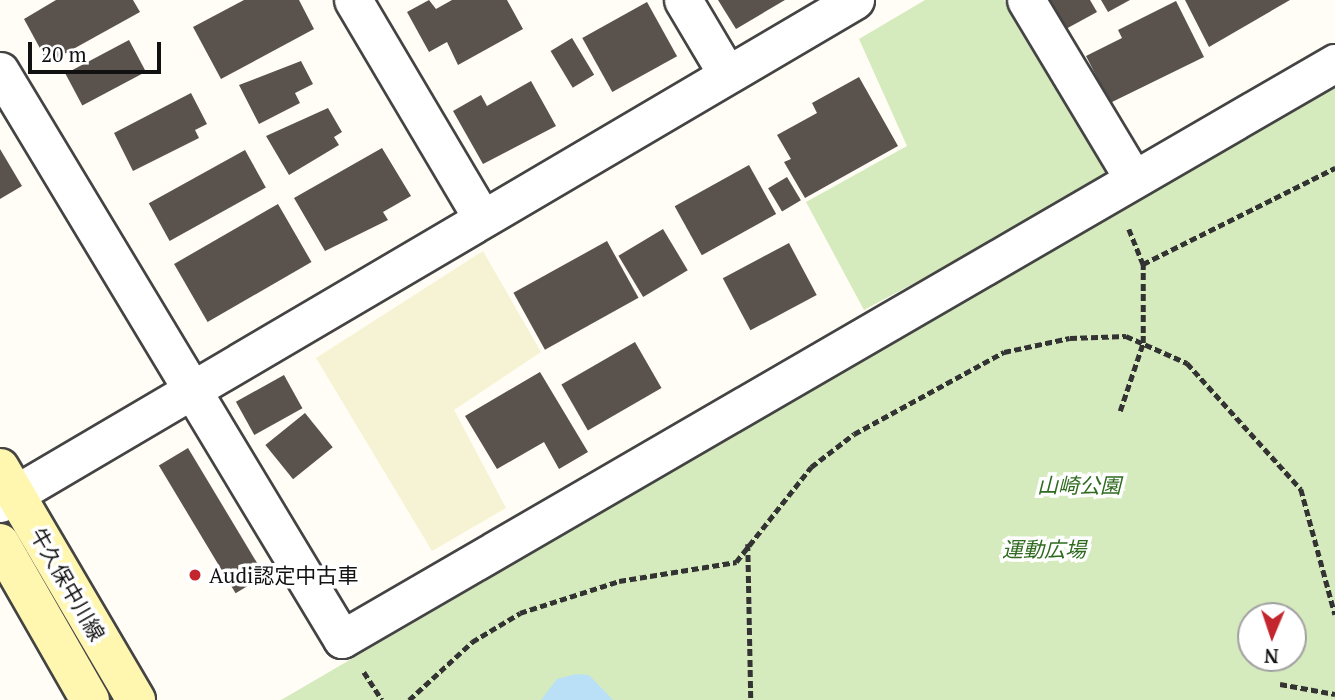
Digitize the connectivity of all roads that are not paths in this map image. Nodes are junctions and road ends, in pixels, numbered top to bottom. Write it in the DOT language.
graph roads {
  1 [pos="353,0"];
  2 [pos="683,0"];
  3 [pos="855,0"];
  4 [pos="1026,0"];
  5 [pos="1335,63"];
  6 [pos="0,71"];
  7 [pos="727,74"];
  8 [pos="1123,183"];
  9 [pos="482,218"];
  10 [pos="191,390"];
  11 [pos="5,488"];
  12 [pos="0,543"];
  13 [pos="90,700"];
  14 [pos="136,700"];
  1 -- 9 [label="street"];
  2 -- 7 [label="street"];
  3 -- 7 [label="street"];
  4 -- 8 [label="street"];
  5 -- 8 [label="street"];
  6 -- 10 [label="street"];
  7 -- 9 [label="street"];
  8 -- 10 [label="street"];
  9 -- 10 [label="street"];
  10 -- 11 [label="street"];
  11 -- 14 [label="street, 牛久保中川線"];
  12 -- 13 [label="street, 牛久保中川線"];
}
